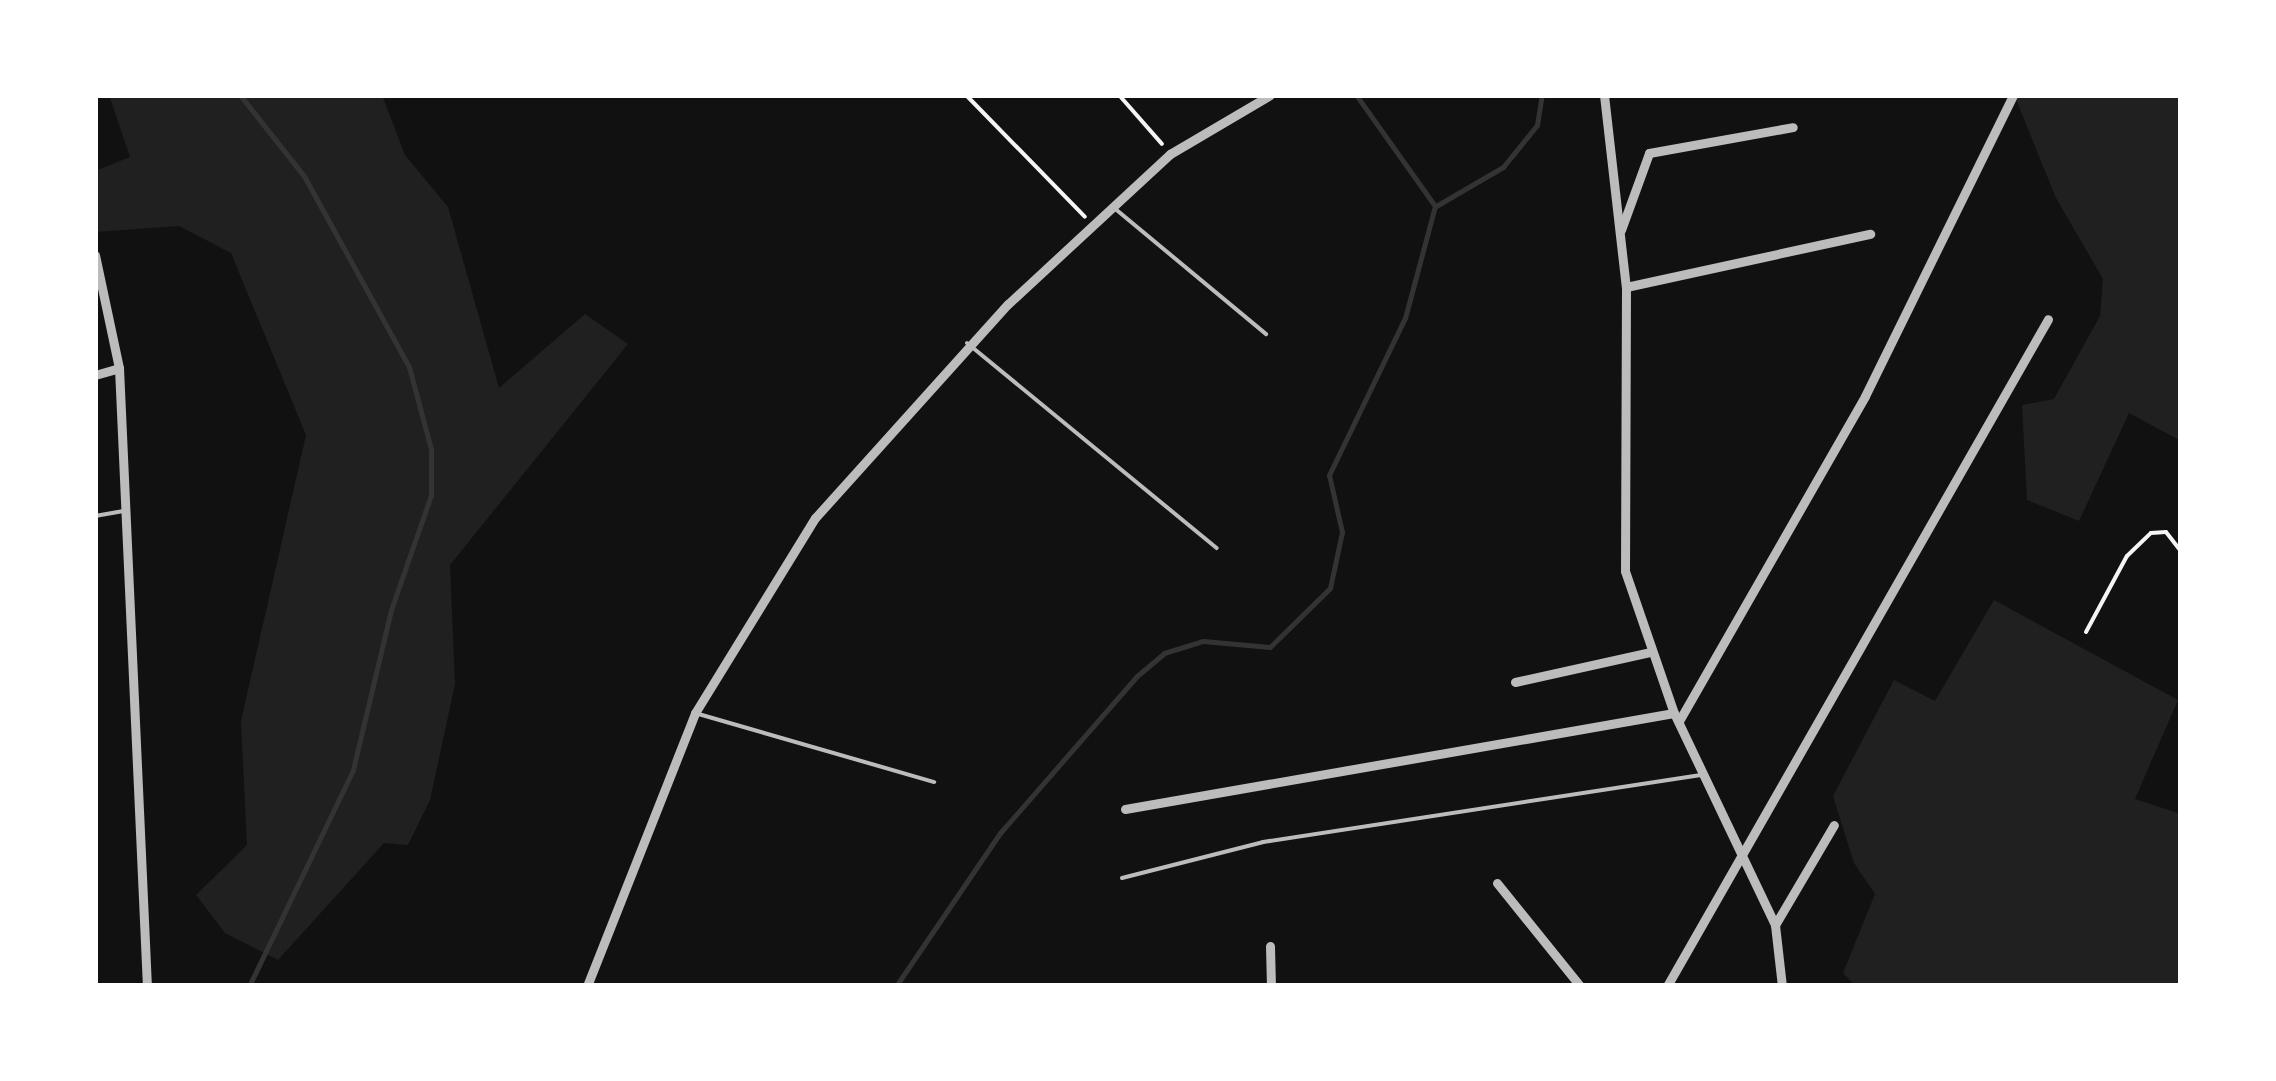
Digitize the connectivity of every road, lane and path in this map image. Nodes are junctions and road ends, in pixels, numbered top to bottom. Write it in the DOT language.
graph roads {
  1 [pos="966,95"];
  2 [pos="1119,95"];
  3 [pos="1270,95"];
  4 [pos="1604,95"];
  5 [pos="2013,95"];
  6 [pos="1793,127"];
  7 [pos="1170,154"];
  8 [pos="1112,207"];
  9 [pos="1093,225"];
  10 [pos="1870,234"];
  11 [pos="1619,237"];
  12 [pos="95,255"];
  13 [pos="1626,287"];
  14 [pos="2048,320"];
  15 [pos="1266,334"];
  16 [pos="967,343"];
  17 [pos="120,368"];
  18 [pos="95,375"];
  19 [pos="128,510"];
  20 [pos="95,516"];
  21 [pos="1217,548"];
  22 [pos="2181,552"];
  23 [pos="2086,632"];
  24 [pos="1650,652"];
  25 [pos="1515,682"];
  26 [pos="694,713"];
  27 [pos="1677,717"];
  28 [pos="1701,774"];
  29 [pos="934,782"];
  30 [pos="1125,808"];
  31 [pos="1834,825"];
  32 [pos="1744,852"];
  33 [pos="1122,878"];
  34 [pos="1497,884"];
  35 [pos="1775,926"];
  36 [pos="1270,946"];
  37 [pos="148,986"];
  38 [pos="587,986"];
  39 [pos="1271,986"];
  40 [pos="1580,986"];
  41 [pos="1667,986"];
  42 [pos="1782,986"];
  1 -- 9 [label="path"];
  2 -- 7 [label="path"];
  3 -- 7 [label="street"];
  4 -- 11 [label="street"];
  5 -- 27 [label="street"];
  6 -- 11 [label="street"];
  7 -- 8 [label="street"];
  8 -- 9 [label="street"];
  8 -- 15 [label="lane"];
  9 -- 16 [label="street"];
  10 -- 13 [label="street"];
  11 -- 13 [label="street"];
  12 -- 17 [label="street"];
  13 -- 24 [label="street"];
  14 -- 32 [label="street"];
  16 -- 21 [label="lane"];
  16 -- 26 [label="street"];
  17 -- 18 [label="street"];
  17 -- 19 [label="street"];
  19 -- 20 [label="lane"];
  19 -- 37 [label="street"];
  22 -- 23 [label="path"];
  24 -- 25 [label="street"];
  24 -- 27 [label="street"];
  26 -- 29 [label="lane"];
  26 -- 38 [label="street"];
  27 -- 28 [label="street"];
  27 -- 30 [label="street"];
  28 -- 32 [label="street"];
  28 -- 33 [label="lane"];
  31 -- 35 [label="street"];
  32 -- 35 [label="street"];
  32 -- 41 [label="street"];
  34 -- 40 [label="street"];
  35 -- 42 [label="street"];
  36 -- 39 [label="street"];
}
